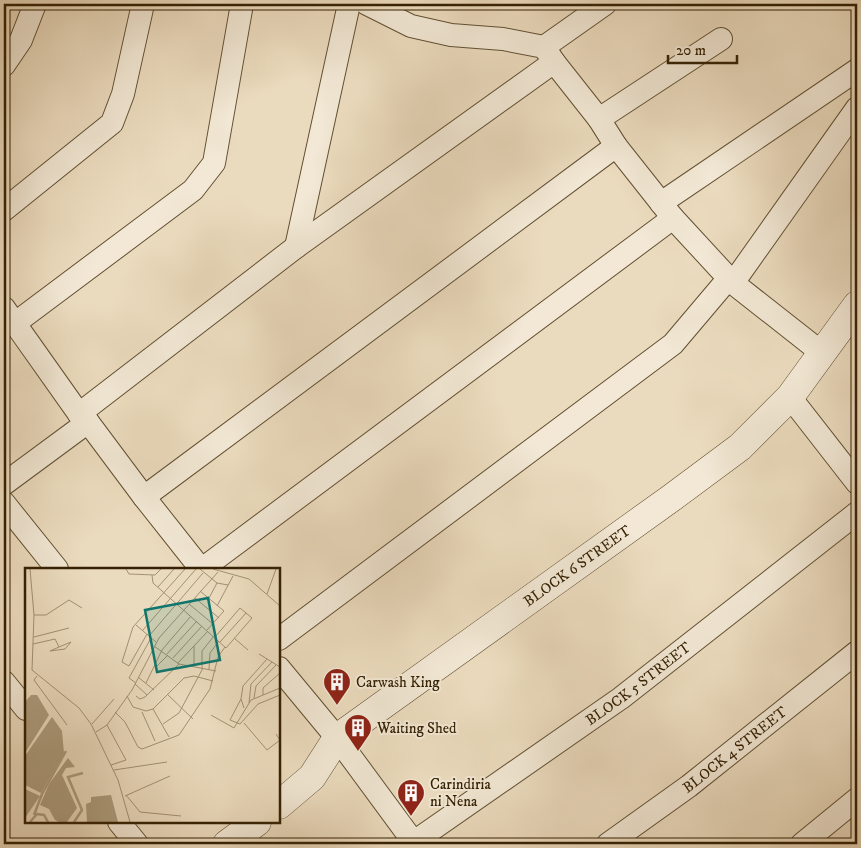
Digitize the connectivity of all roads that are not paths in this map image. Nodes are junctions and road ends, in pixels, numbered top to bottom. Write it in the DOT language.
graph roads {
  1 [pos="35,4"];
  2 [pos="144,4"];
  3 [pos="242,4"];
  4 [pos="349,4"];
  5 [pos="367,4"];
  6 [pos="605,4"];
  7 [pos="721,39"];
  8 [pos="549,54"];
  9 [pos="4,64"];
  10 [pos="857,70"];
  11 [pos="857,108"];
  12 [pos="600,119"];
  13 [pos="616,146"];
  14 [pos="4,210"];
  15 [pos="667,211"];
  16 [pos="296,247"];
  17 [pos="731,281"];
  18 [pos="857,305"];
  19 [pos="7,315"];
  20 [pos="822,353"];
  21 [pos="790,397"];
  22 [pos="83,418"];
  23 [pos="854,472"];
  24 [pos="4,484"];
  25 [pos="144,497"];
  26 [pos="4,503"];
  27 [pos="857,513"];
  28 [pos="56,568"];
  29 [pos="201,568"];
  30 [pos="203,568"];
  31 [pos="280,638"];
  32 [pos="857,652"];
  33 [pos="280,669"];
  34 [pos="4,682"];
  35 [pos="25,708"];
  36 [pos="337,738"];
  37 [pos="857,799"];
  38 [pos="280,805"];
  39 [pos="849,816"];
  40 [pos="120,823"];
  41 [pos="256,823"];
  42 [pos="137,844"];
  43 [pos="227,844"];
  44 [pos="413,844"];
  45 [pos="608,844"];
  46 [pos="802,844"];
  1 -- 9 [label="street"];
  2 -- 14 [label="street"];
  3 -- 19 [label="street"];
  4 -- 16 [label="street"];
  5 -- 8 [label="street"];
  6 -- 8 [label="street"];
  7 -- 12 [label="street"];
  8 -- 12 [label="street"];
  8 -- 16 [label="street"];
  10 -- 15 [label="street"];
  11 -- 17 [label="street"];
  12 -- 13 [label="street"];
  13 -- 15 [label="street"];
  13 -- 25 [label="street"];
  15 -- 17 [label="street"];
  15 -- 30 [label="street"];
  16 -- 22 [label="street"];
  17 -- 20 [label="street"];
  17 -- 31 [label="street"];
  18 -- 20 [label="street, BLOCK 6 STREET"];
  19 -- 22 [label="street"];
  20 -- 21 [label="street, BLOCK 6 STREET"];
  21 -- 23 [label="street"];
  21 -- 36 [label="street, BLOCK 6 STREET"];
  22 -- 24 [label="street"];
  22 -- 25 [label="street"];
  25 -- 29 [label="street"];
  26 -- 28 [label="street"];
  27 -- 44 [label="street, BLOCK 5 STREET"];
  32 -- 45 [label="street, BLOCK 4 STREET"];
  33 -- 36 [label="street"];
  34 -- 35 [label="street"];
  36 -- 38 [label="street, BLOCK 6 STREET"];
  36 -- 44 [label="street"];
  37 -- 39 [label="street"];
  39 -- 46 [label="street"];
  40 -- 42 [label="street"];
  41 -- 43 [label="street"];
}
